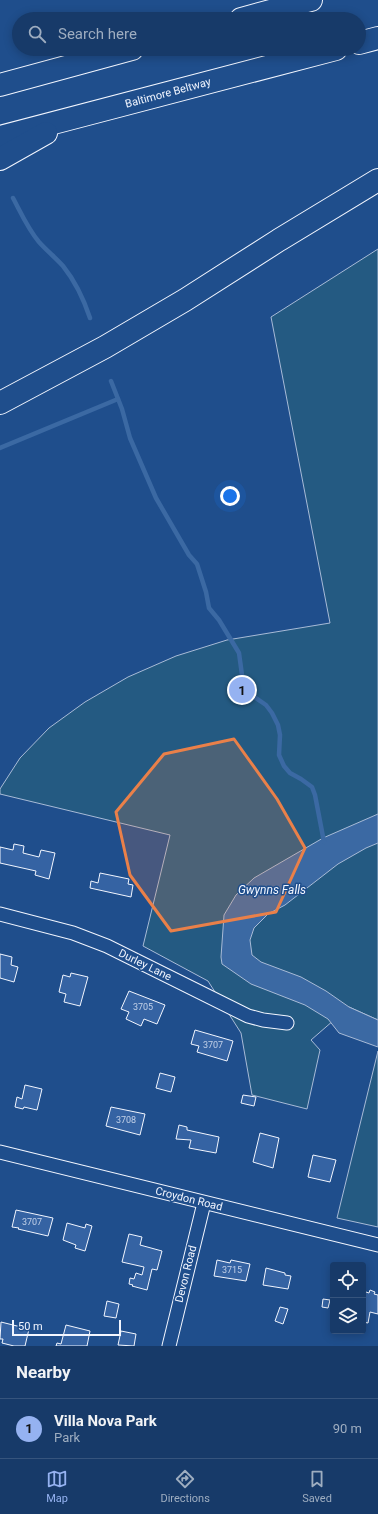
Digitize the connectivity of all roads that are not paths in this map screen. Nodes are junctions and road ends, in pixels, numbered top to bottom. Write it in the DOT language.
graph roads {
  1 [pos="311,0"];
  2 [pos="267,12"];
  3 [pos="378,38"];
  4 [pos="366,41"];
  5 [pos="106,56"];
  6 [pos="309,56"];
  7 [pos="0,85"];
  8 [pos="72,118"];
  9 [pos="0,138"];
  10 [pos="0,159"];
  11 [pos="378,180"];
  12 [pos="0,403"];
  13 [pos="0,914"];
  14 [pos="287,1023"];
  15 [pos="0,1152"];
  16 [pos="204,1203"];
  17 [pos="378,1244"];
  18 [pos="169,1346"];
  1 -- 2 [label="highway"];
  3 -- 4 [label="highway"];
  5 -- 7 [label="highway"];
  6 -- 8 [label="highway, Baltimore Beltway"];
  8 -- 9 [label="highway, Baltimore Beltway"];
  8 -- 10 [label="highway"];
  11 -- 12 [label="highway"];
  13 -- 14 [label="street, Durley Lane"];
  15 -- 16 [label="street, Croydon Road"];
  16 -- 17 [label="street, Croydon Road"];
  16 -- 18 [label="street, Devon Road"];
}
